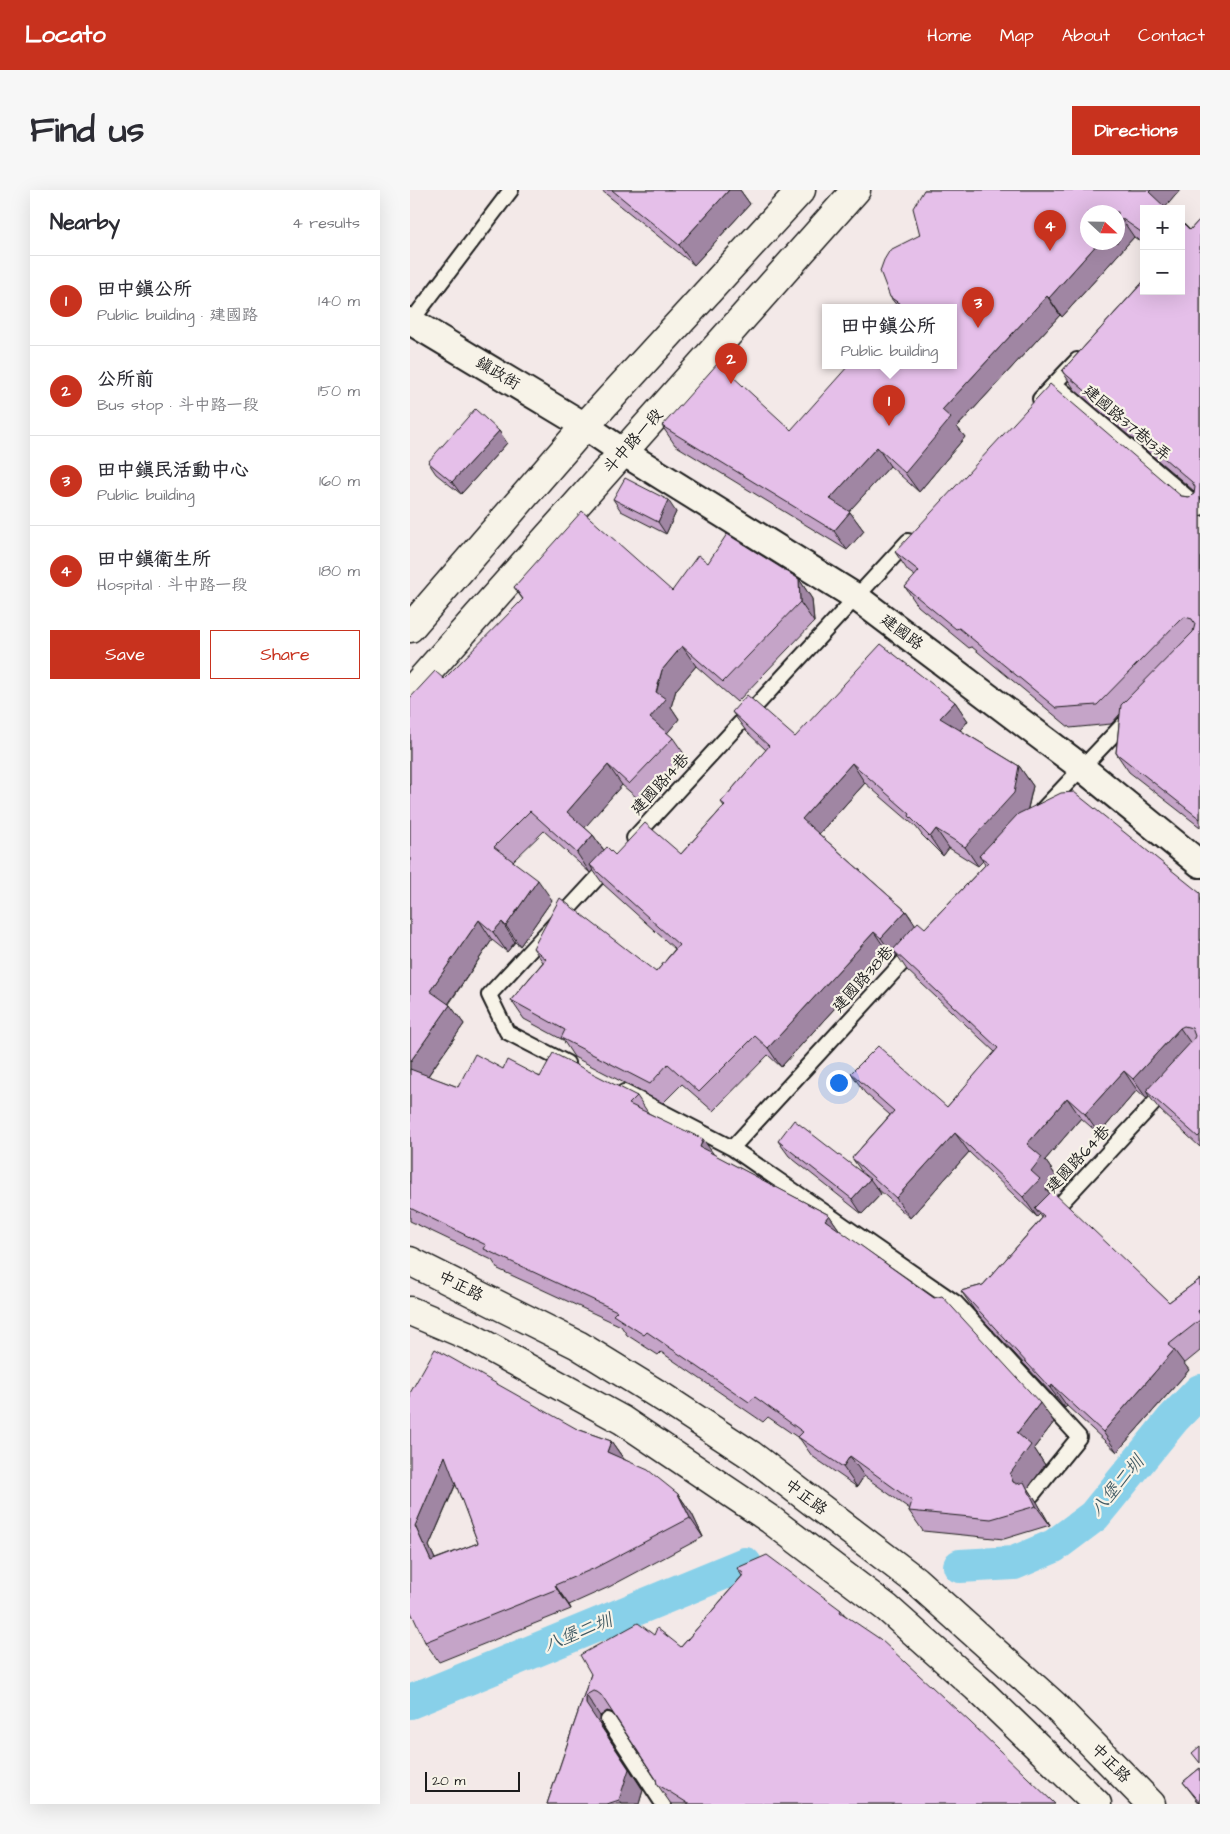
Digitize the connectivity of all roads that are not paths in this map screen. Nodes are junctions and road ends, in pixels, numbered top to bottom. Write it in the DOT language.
graph roads {
  1 [pos="511,190"];
  2 [pos="801,190"];
  3 [pos="856,190"];
  4 [pos="410,322"];
  5 [pos="1086,350"];
  6 [pos="1055,384"];
  7 [pos="1028,412"];
  8 [pos="585,426"];
  9 [pos="623,452"];
  10 [pos="1200,508"];
  11 [pos="916,533"];
  12 [pos="856,597"];
  13 [pos="410,628"];
  14 [pos="410,692"];
  15 [pos="1140,706"];
  16 [pos="1081,767"];
  17 [pos="1034,818"];
  18 [pos="1200,864"];
  19 [pos="920,943"];
  20 [pos="576,1068"];
  21 [pos="1175,1081"];
  22 [pos="611,1086"];
  23 [pos="732,1148"];
  24 [pos="1044,1222"];
  25 [pos="410,1261"];
  26 [pos="970,1295"];
  27 [pos="956,1303"];
  28 [pos="410,1311"];
  29 [pos="1032,1496"];
  30 [pos="872,1546"];
  31 [pos="847,1578"];
  32 [pos="608,1720"];
  33 [pos="663,1804"];
  34 [pos="1096,1804"];
  35 [pos="1151,1804"];
  1 -- 4 [label="lane"];
  2 -- 8 [label="street"];
  3 -- 9 [label="street, 斗中路一段"];
  4 -- 8 [label="street, 鎮政街"];
  5 -- 6 [label="lane"];
  6 -- 7 [label="lane"];
  6 -- 10 [label="lane, 建國路37巷13弄"];
  8 -- 9 [label="street, 建國路"];
  8 -- 13 [label="street"];
  9 -- 12 [label="street, 建國路"];
  9 -- 14 [label="street, 斗中路一段"];
  11 -- 12 [label="lane, 建國路14巷"];
  12 -- 16 [label="street, 建國路"];
  12 -- 20 [label="lane, 建國路14巷"];
  15 -- 16 [label="lane"];
  16 -- 17 [label="lane"];
  16 -- 18 [label="street, 建國路"];
  19 -- 23 [label="lane, 建國路38巷"];
  21 -- 24 [label="lane, 建國路64巷"];
  22 -- 23 [label="lane"];
  23 -- 27 [label="lane"];
  25 -- 30 [label="street, 中正路"];
  26 -- 27 [label="lane"];
  27 -- 29 [label="lane"];
  28 -- 31 [label="street"];
  30 -- 31 [label="street"];
  30 -- 35 [label="street, 中正路"];
  31 -- 34 [label="street"];
  32 -- 33 [label="lane"];
}
